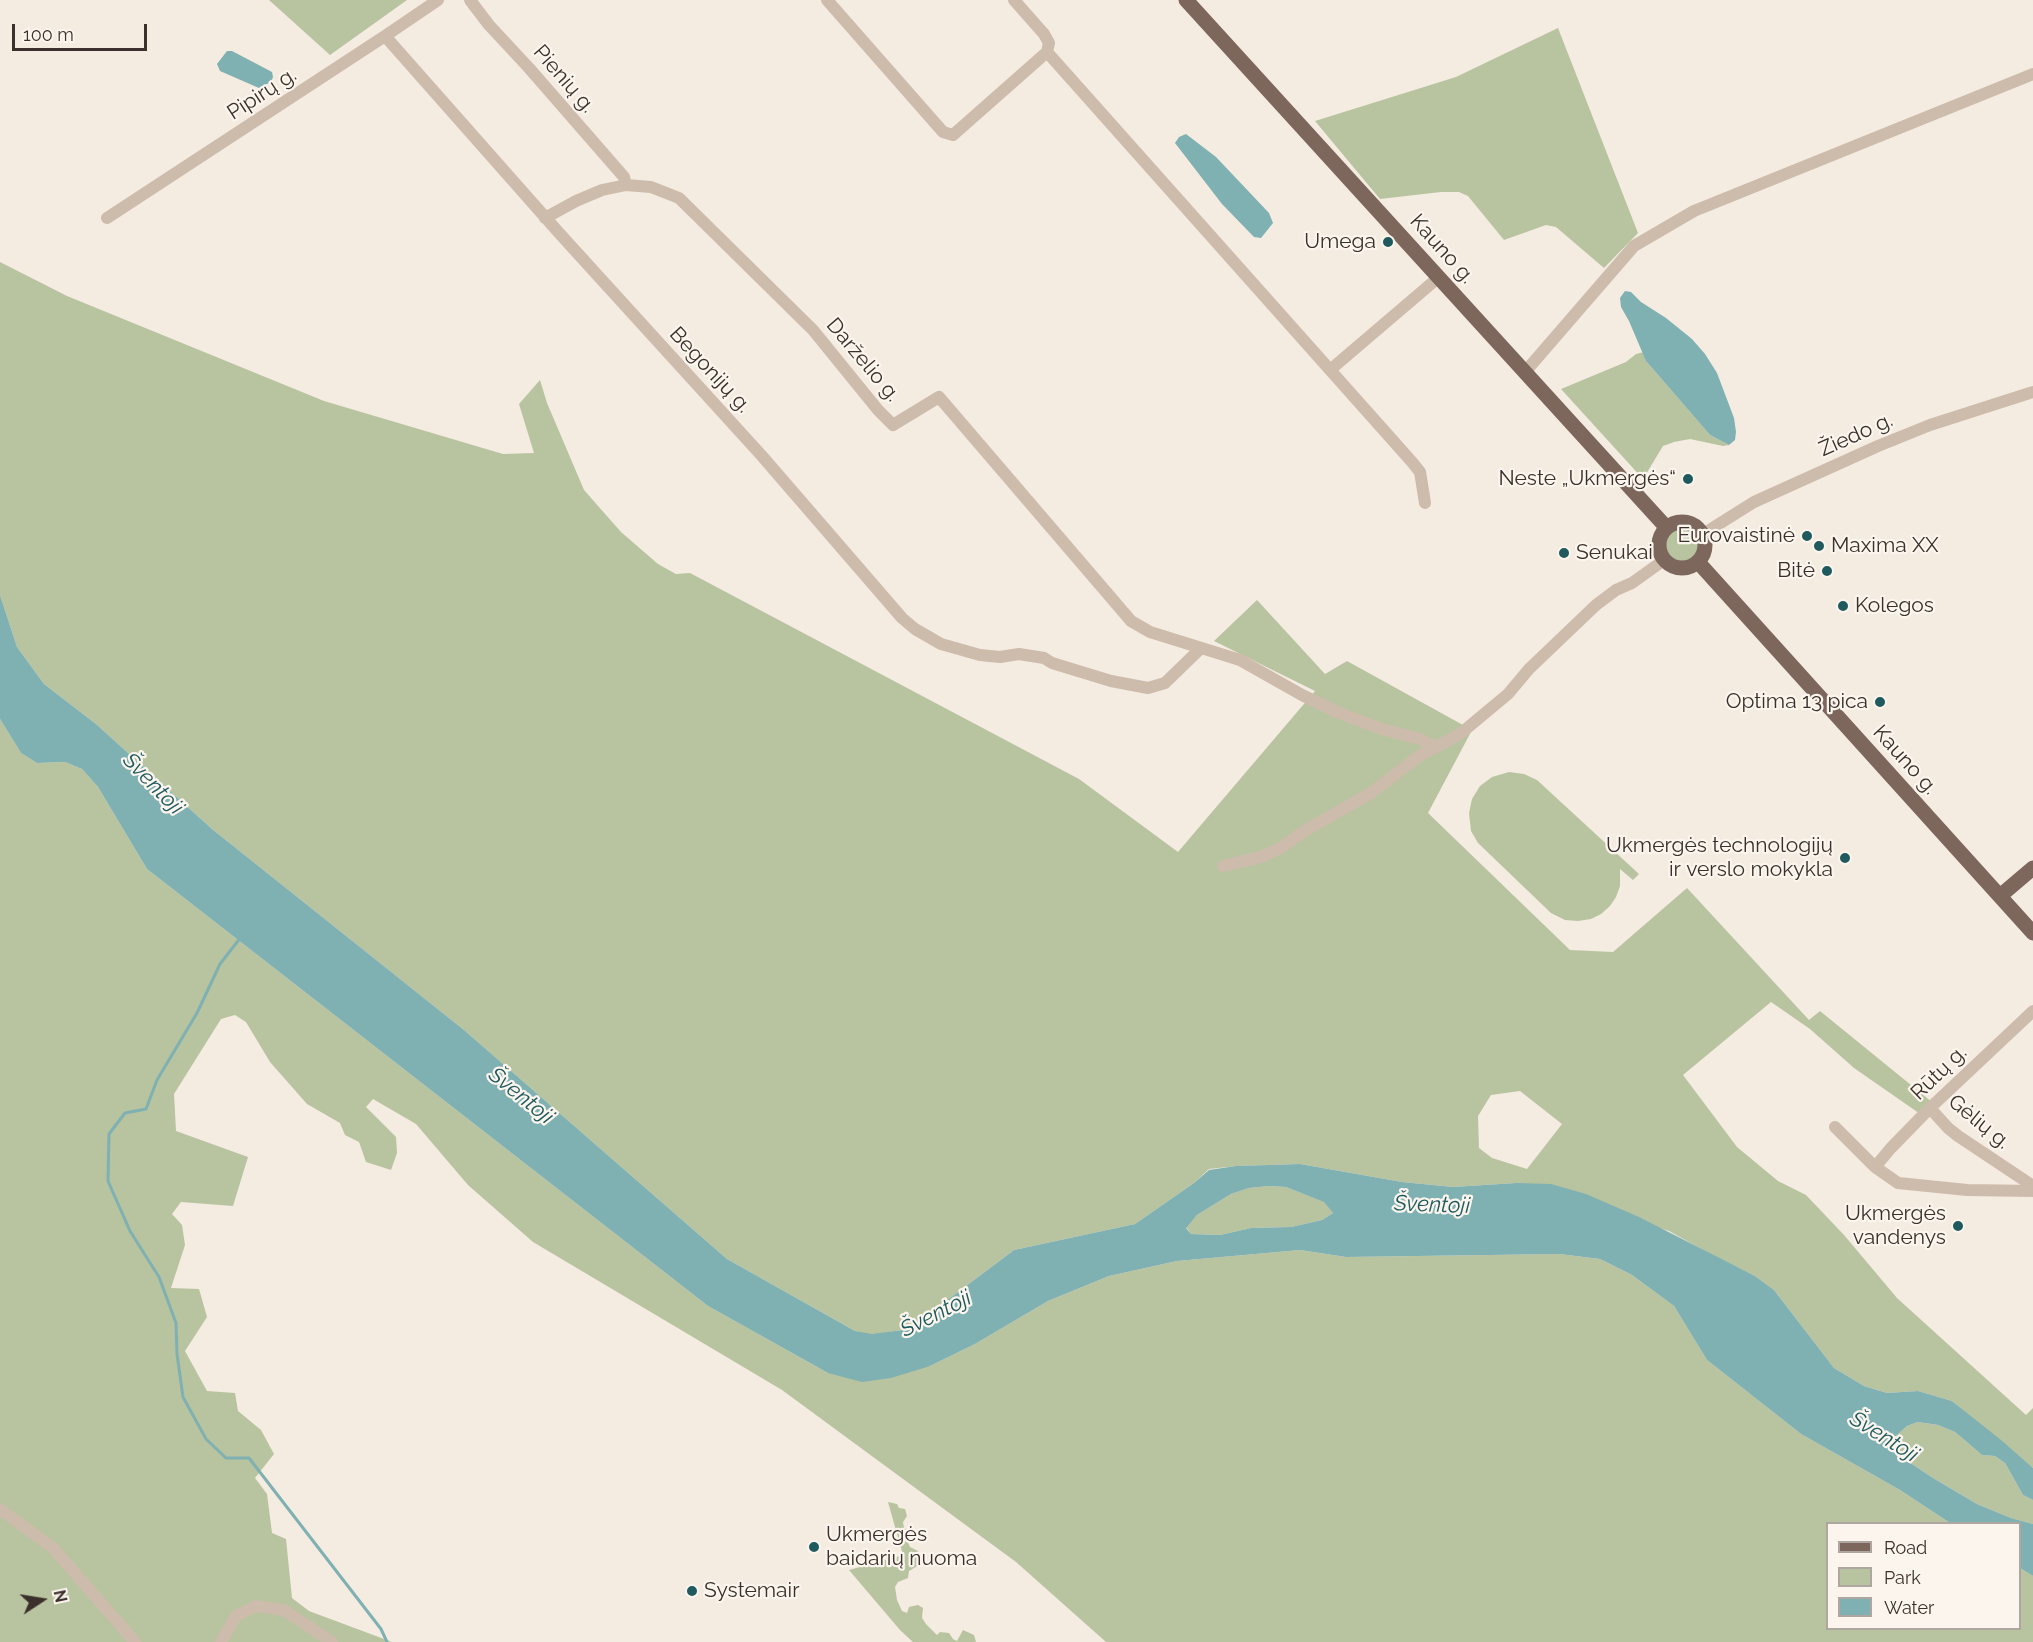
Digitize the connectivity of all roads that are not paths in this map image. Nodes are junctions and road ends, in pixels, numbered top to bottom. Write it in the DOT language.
graph roads {
  1 [pos="438,0"];
  2 [pos="470,0"];
  3 [pos="827,0"];
  4 [pos="1014,0"];
  5 [pos="1186,0"];
  6 [pos="385,36"];
  7 [pos="1047,52"];
  8 [pos="2033,74"];
  9 [pos="626,185"];
  10 [pos="106,218"];
  11 [pos="545,218"];
  12 [pos="1439,277"];
  13 [pos="1330,370"];
  14 [pos="1525,372"];
  15 [pos="2033,392"];
  16 [pos="1425,503"];
  17 [pos="1666,527"];
  18 [pos="1703,534"];
  19 [pos="1664,560"];
  20 [pos="1698,562"];
  21 [pos="1201,648"];
  22 [pos="1436,747"];
  23 [pos="1223,866"];
  24 [pos="2033,868"];
  25 [pos="2000,896"];
  26 [pos="2033,933"];
  27 [pos="2033,1011"];
  28 [pos="1930,1108"];
  29 [pos="1835,1127"];
  30 [pos="1875,1167"];
  31 [pos="2033,1186"];
  32 [pos="2033,1191"];
  33 [pos="0,1509"];
  34 [pos="135,1642"];
  35 [pos="220,1642"];
  36 [pos="332,1642"];
  1 -- 6 [label="street, Pipirų g."];
  2 -- 9 [label="street, Pienių g."];
  3 -- 7 [label="street"];
  4 -- 7 [label="street"];
  5 -- 12 [label="main road, Kauno g."];
  6 -- 10 [label="street, Pipirų g."];
  6 -- 11 [label="street, Begonijų g."];
  7 -- 13 [label="street"];
  8 -- 14 [label="street"];
  9 -- 11 [label="street, Darželio g."];
  9 -- 21 [label="street, Darželio g."];
  11 -- 21 [label="street, Begonijų g."];
  12 -- 13 [label="street"];
  12 -- 14 [label="main road, Kauno g."];
  13 -- 16 [label="street"];
  14 -- 17 [label="main road, Kauno g."];
  15 -- 18 [label="street, Žiedo g."];
  17 -- 18 [label="main road"];
  17 -- 19 [label="main road"];
  18 -- 20 [label="main road"];
  19 -- 20 [label="main road"];
  19 -- 22 [label="street"];
  20 -- 25 [label="main road, Kauno g."];
  21 -- 22 [label="street"];
  22 -- 23 [label="street"];
  24 -- 25 [label="main road"];
  25 -- 26 [label="main road, Kauno g."];
  27 -- 28 [label="street, Rūtų g."];
  28 -- 30 [label="street, Rūtų g."];
  28 -- 31 [label="street, Gėlių g."];
  29 -- 30 [label="street"];
  30 -- 32 [label="street"];
  33 -- 34 [label="street"];
  35 -- 36 [label="street"];
}
